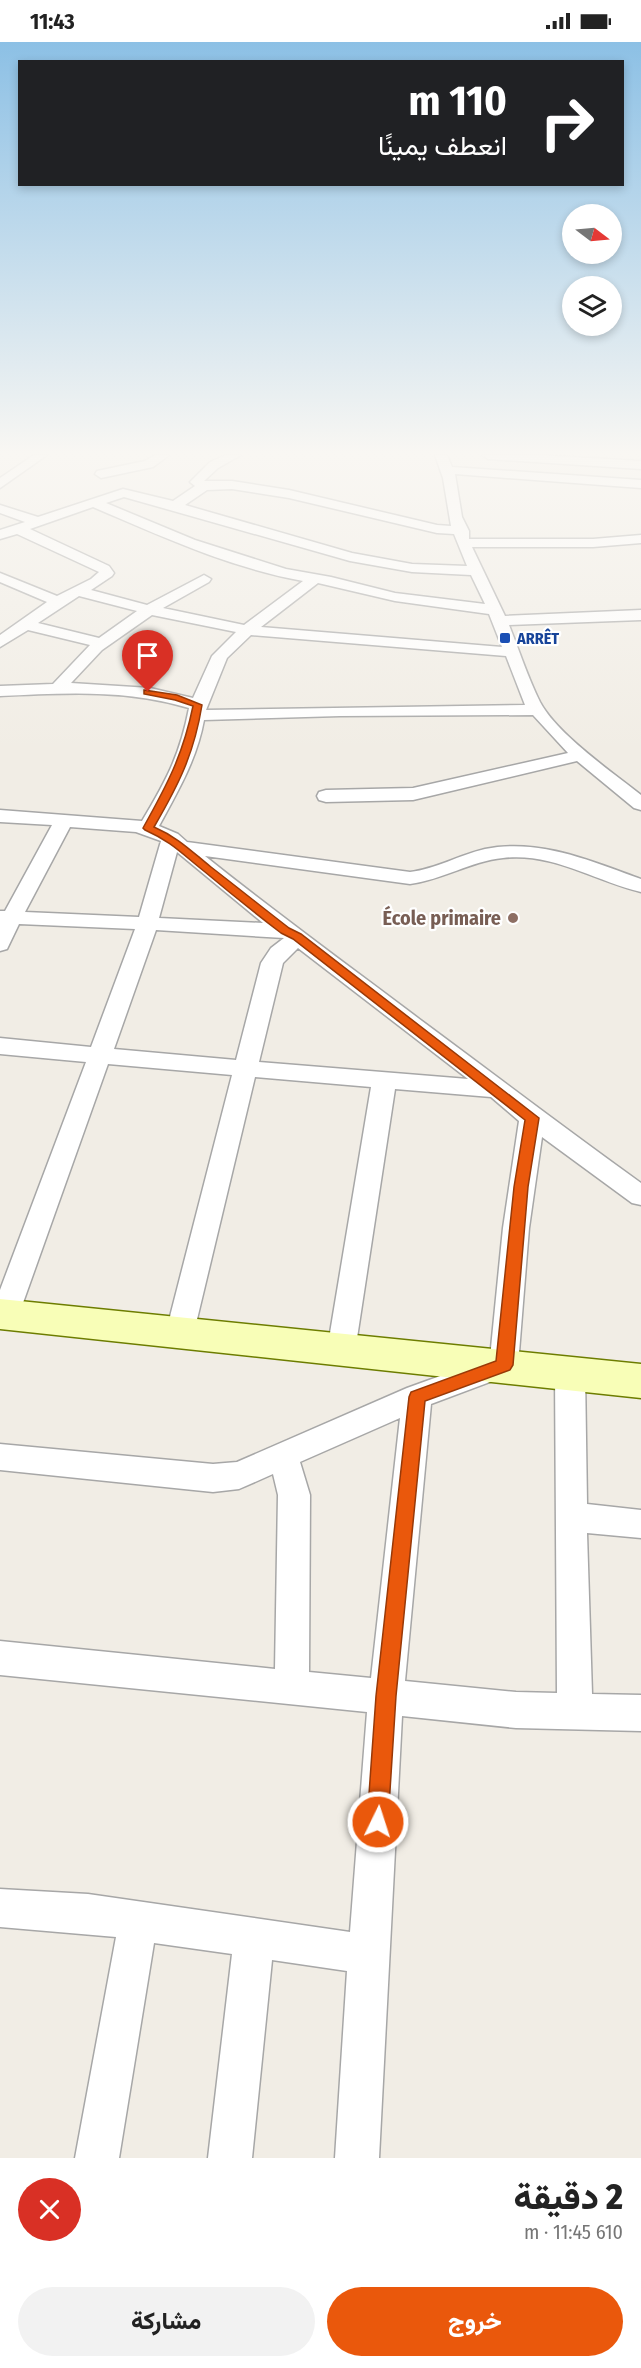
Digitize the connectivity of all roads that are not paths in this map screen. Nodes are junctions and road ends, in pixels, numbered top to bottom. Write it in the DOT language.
graph roads {
  1 [pos="71,554"];
  2 [pos="223,554"];
  3 [pos="339,554"];
  4 [pos="470,554"];
  5 [pos="477,571"];
  6 [pos="0,577"];
  7 [pos="204,579"];
  8 [pos="314,579"];
  9 [pos="79,591"];
  10 [pos="57,602"];
  11 [pos="149,610"];
  12 [pos="497,615"];
  13 [pos="641,615"];
  14 [pos="24,624"];
  15 [pos="247,630"];
  16 [pos="0,642"];
  17 [pos="102,643"];
  18 [pos="511,652"];
  19 [pos="57,689"];
  20 [pos="0,691"];
  21 [pos="197,710"];
  22 [pos="537,710"];
  23 [pos="581,755"];
  24 [pos="326,796"];
  25 [pos="641,804"];
  26 [pos="0,816"];
  27 [pos="64,820"];
  28 [pos="148,828"];
  29 [pos="177,843"];
  30 [pos="641,886"];
  31 [pos="6,917"];
  32 [pos="147,926"];
  33 [pos="291,934"];
  34 [pos="0,945"];
  35 [pos="0,1046"];
  36 [pos="98,1055"];
  37 [pos="247,1069"];
  38 [pos="384,1080"];
  39 [pos="497,1089"];
  40 [pos="532,1118"];
  41 [pos="641,1196"];
  42 [pos="2,1314"];
  43 [pos="179,1336"];
  44 [pos="341,1351"];
  45 [pos="504,1365"];
  46 [pos="570,1373"];
  47 [pos="641,1381"];
  48 [pos="417,1397"];
  49 [pos="283,1456"];
  50 [pos="0,1457"];
  51 [pos="571,1517"];
  52 [pos="641,1524"];
  53 [pos="0,1658"];
  54 [pos="292,1687"];
  55 [pos="386,1696"];
  56 [pos="575,1712"];
  57 [pos="641,1713"];
  58 [pos="0,1908"];
  59 [pos="138,1922"];
  60 [pos="254,1939"];
  61 [pos="368,1954"];
  62 [pos="97,2158"];
  63 [pos="230,2158"];
  64 [pos="357,2158"];
  1 -- 9 [label="street"];
  2 -- 8 [label="street"];
  3 -- 5 [label="street"];
  4 -- 5 [label="street"];
  5 -- 12 [label="street"];
  6 -- 10 [label="street"];
  7 -- 11 [label="street"];
  8 -- 12 [label="street"];
  8 -- 15 [label="street"];
  9 -- 10 [label="street"];
  9 -- 11 [label="street"];
  10 -- 14 [label="street"];
  11 -- 15 [label="street"];
  11 -- 17 [label="street"];
  12 -- 13 [label="street"];
  12 -- 18 [label="street"];
  14 -- 16 [label="street"];
  14 -- 17 [label="street"];
  15 -- 18 [label="street"];
  15 -- 21 [label="street"];
  17 -- 19 [label="street"];
  18 -- 22 [label="street"];
  19 -- 20 [label="street"];
  19 -- 21 [label="street"];
  21 -- 22 [label="street"];
  21 -- 28 [label="street"];
  22 -- 23 [label="street"];
  23 -- 24 [label="street"];
  23 -- 25 [label="street"];
  26 -- 27 [label="street"];
  27 -- 28 [label="street"];
  27 -- 31 [label="street"];
  28 -- 29 [label="street"];
  29 -- 30 [label="street"];
  29 -- 32 [label="street"];
  29 -- 33 [label="street"];
  31 -- 32 [label="street"];
  31 -- 34 [label="street"];
  32 -- 33 [label="street"];
  32 -- 36 [label="street"];
  33 -- 37 [label="street"];
  33 -- 39 [label="street"];
  35 -- 36 [label="street"];
  36 -- 37 [label="street"];
  36 -- 42 [label="street"];
  37 -- 38 [label="street"];
  37 -- 43 [label="street"];
  38 -- 39 [label="street"];
  38 -- 44 [label="street"];
  39 -- 40 [label="street"];
  40 -- 41 [label="street"];
  40 -- 45 [label="street"];
  42 -- 43 [label="main road"];
  43 -- 44 [label="main road"];
  44 -- 45 [label="main road"];
  45 -- 46 [label="main road"];
  45 -- 48 [label="street"];
  46 -- 47 [label="main road"];
  46 -- 51 [label="street"];
  48 -- 49 [label="street"];
  48 -- 55 [label="street"];
  49 -- 50 [label="street"];
  49 -- 54 [label="street"];
  51 -- 52 [label="street"];
  51 -- 56 [label="street"];
  53 -- 54 [label="street"];
  54 -- 55 [label="street"];
  55 -- 56 [label="street"];
  55 -- 61 [label="street"];
  56 -- 57 [label="street"];
  58 -- 59 [label="street"];
  59 -- 60 [label="street"];
  59 -- 62 [label="street"];
  60 -- 61 [label="street"];
  60 -- 63 [label="street"];
  61 -- 64 [label="street"];
}
